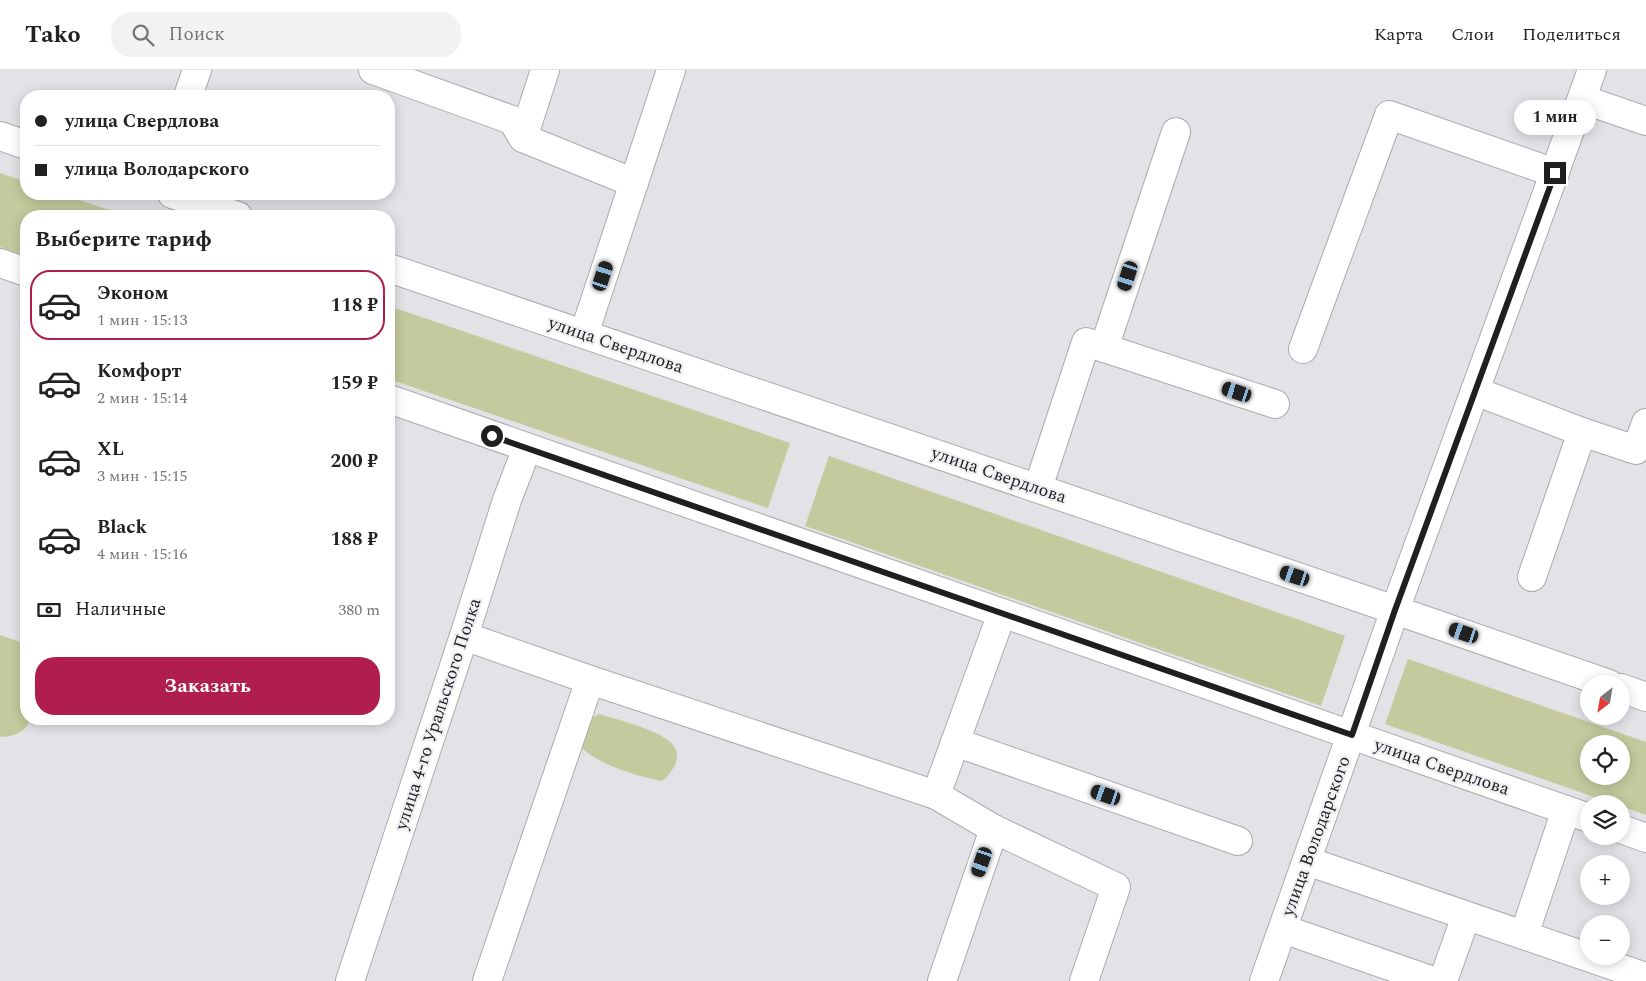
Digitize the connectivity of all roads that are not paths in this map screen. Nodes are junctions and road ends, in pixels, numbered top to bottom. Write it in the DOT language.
graph roads {
  1 [pos="197,70"];
  2 [pos="373,70"];
  3 [pos="545,70"];
  4 [pos="671,70"];
  5 [pos="1592,70"];
  6 [pos="190,90"];
  7 [pos="1582,98"];
  8 [pos="1646,121"];
  9 [pos="1176,132"];
  10 [pos="0,136"];
  11 [pos="523,138"];
  12 [pos="20,143"];
  13 [pos="1555,173"];
  14 [pos="634,183"];
  15 [pos="190,200"];
  16 [pos="220,210"];
  17 [pos="0,263"];
  18 [pos="20,270"];
  19 [pos="395,270"];
  20 [pos="584,334"];
  21 [pos="1104,348"];
  22 [pos="1303,349"];
  23 [pos="1475,391"];
  24 [pos="395,401"];
  25 [pos="1275,404"];
  26 [pos="1646,423"];
  27 [pos="1582,432"];
  28 [pos="527,448"];
  29 [pos="1038,488"];
  30 [pos="1532,577"];
  31 [pos="1395,610"];
  32 [pos="1002,613"];
  33 [pos="464,636"];
  34 [pos="1583,675"];
  35 [pos="590,680"];
  36 [pos="1630,691"];
  37 [pos="1646,697"];
  38 [pos="1352,735"];
  39 [pos="955,742"];
  40 [pos="936,795"];
  41 [pos="1577,814"];
  42 [pos="994,829"];
  43 [pos="1630,832"];
  44 [pos="1646,838"];
  45 [pos="1238,841"];
  46 [pos="1307,861"];
  47 [pos="1466,916"];
  48 [pos="1283,929"];
  49 [pos="1524,935"];
  50 [pos="1646,977"];
  51 [pos="350,981"];
  52 [pos="487,981"];
  53 [pos="942,981"];
  54 [pos="1084,981"];
  55 [pos="1264,981"];
  56 [pos="1433,981"];
  57 [pos="1443,981"];
  1 -- 6 [label="main road"];
  2 -- 11 [label="main road"];
  3 -- 11 [label="main road"];
  4 -- 14 [label="main road"];
  5 -- 7 [label="main road, улица Володарского"];
  7 -- 8 [label="main road"];
  7 -- 13 [label="main road, улица Володарского"];
  9 -- 21 [label="main road"];
  10 -- 12 [label="main road"];
  11 -- 14 [label="main road"];
  13 -- 22 [label="main road"];
  13 -- 23 [label="main road, улица Володарского"];
  14 -- 20 [label="main road"];
  15 -- 16 [label="main road"];
  17 -- 18 [label="main road"];
  19 -- 20 [label="main road, улица Свердлова"];
  20 -- 29 [label="main road, улица Свердлова"];
  21 -- 25 [label="main road"];
  21 -- 29 [label="main road"];
  23 -- 27 [label="main road"];
  23 -- 31 [label="main road, улица Володарского"];
  24 -- 28 [label="main road, улица Свердлова"];
  26 -- 27 [label="main road"];
  27 -- 30 [label="main road"];
  28 -- 32 [label="main road, улица Свердлова"];
  28 -- 33 [label="main road, улица 4-го Уральского Полка"];
  29 -- 31 [label="main road, улица Свердлова"];
  31 -- 34 [label="main road, улица Свердлова"];
  31 -- 38 [label="main road, улица Володарского"];
  32 -- 38 [label="main road, улица Свердлова"];
  32 -- 39 [label="main road"];
  33 -- 35 [label="main road"];
  33 -- 51 [label="main road, улица 4-го Уральского Полка"];
  35 -- 40 [label="main road"];
  35 -- 52 [label="main road"];
  36 -- 37 [label="main road"];
  38 -- 41 [label="main road, улица Свердлова"];
  38 -- 46 [label="main road, улица Володарского"];
  39 -- 40 [label="main road"];
  39 -- 45 [label="main road"];
  40 -- 42 [label="main road"];
  41 -- 49 [label="main road"];
  42 -- 53 [label="main road"];
  42 -- 54 [label="main road"];
  43 -- 44 [label="main road"];
  46 -- 47 [label="main road"];
  46 -- 48 [label="main road, улица Володарского"];
  47 -- 49 [label="main road"];
  47 -- 57 [label="main road"];
  48 -- 55 [label="main road, улица Володарского"];
  48 -- 56 [label="main road"];
  49 -- 50 [label="main road"];
}
